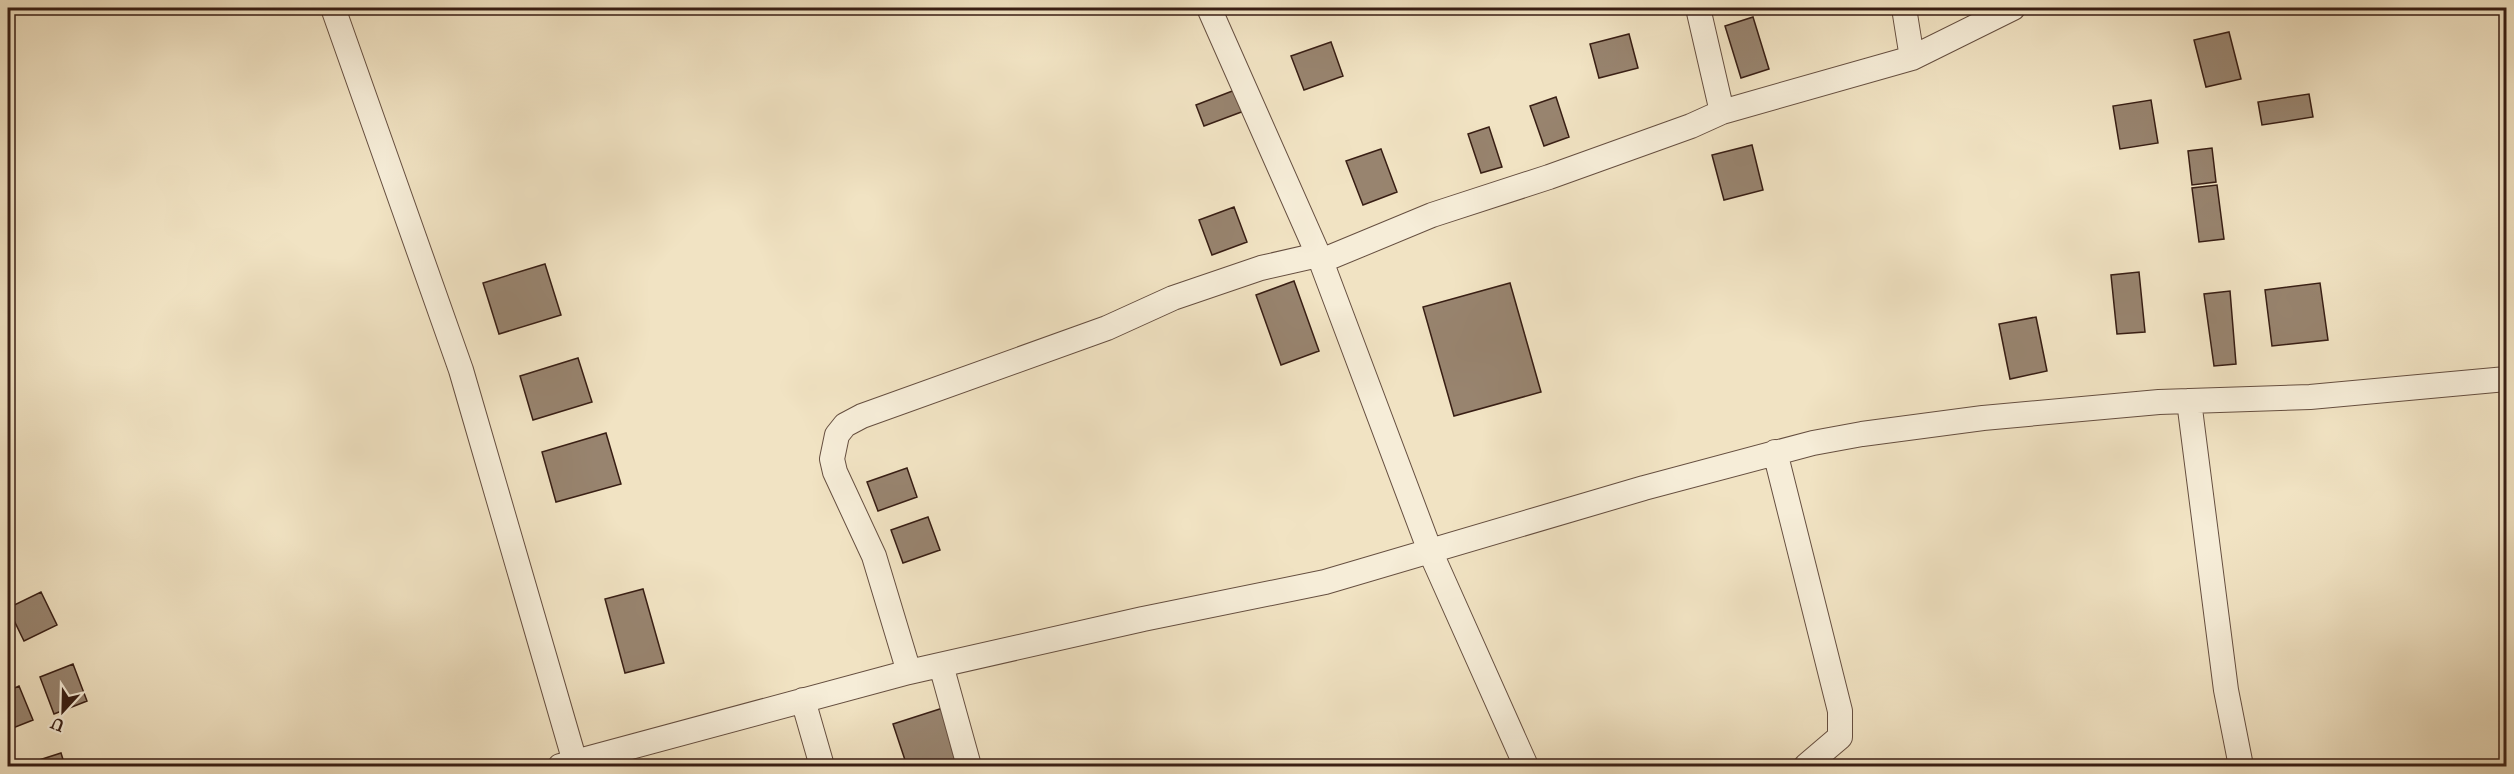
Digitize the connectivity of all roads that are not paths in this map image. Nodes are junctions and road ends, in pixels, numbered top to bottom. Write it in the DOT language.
graph roads {
  1 [pos="333,8"];
  2 [pos="1209,8"];
  3 [pos="1698,8"];
  4 [pos="1904,8"];
  5 [pos="2013,8"];
  6 [pos="1912,58"];
  7 [pos="1722,112"];
  8 [pos="1330,255"];
  9 [pos="2506,379"];
  10 [pos="2189,401"];
  11 [pos="1775,452"];
  12 [pos="1431,551"];
  13 [pos="941,665"];
  14 [pos="909,672"];
  15 [pos="803,700"];
  16 [pos="567,764"];
  17 [pos="822,766"];
  18 [pos="969,766"];
  19 [pos="1526,766"];
  20 [pos="1806,766"];
  21 [pos="2241,766"];
  1 -- 16 [label="street"];
  2 -- 8 [label="street"];
  3 -- 7 [label="street"];
  4 -- 6 [label="street"];
  5 -- 6 [label="street"];
  6 -- 7 [label="street"];
  7 -- 8 [label="street"];
  8 -- 12 [label="street"];
  8 -- 14 [label="street"];
  9 -- 10 [label="street"];
  10 -- 11 [label="street"];
  10 -- 21 [label="street"];
  11 -- 12 [label="street"];
  11 -- 20 [label="street"];
  12 -- 13 [label="street"];
  12 -- 19 [label="street"];
  13 -- 14 [label="street"];
  13 -- 18 [label="street"];
  14 -- 15 [label="street"];
  15 -- 16 [label="street"];
  15 -- 17 [label="street"];
}
